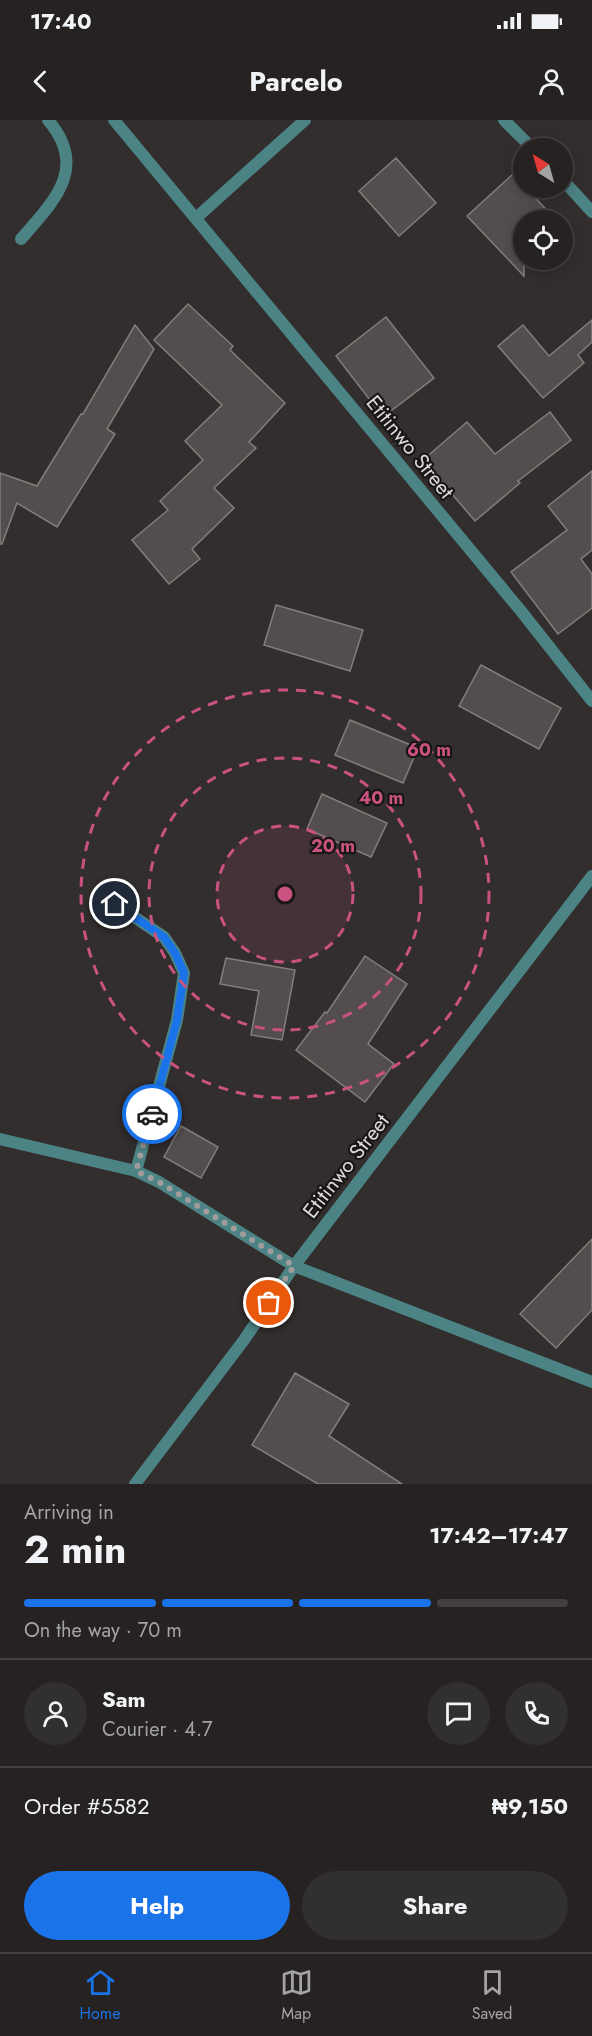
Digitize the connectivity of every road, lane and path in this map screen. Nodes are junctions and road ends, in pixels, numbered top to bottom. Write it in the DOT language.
graph roads {
  1 [pos="48,120"];
  2 [pos="114,120"];
  3 [pos="305,120"];
  4 [pos="504,120"];
  5 [pos="522,138"];
  6 [pos="573,191"];
  7 [pos="592,212"];
  8 [pos="196,218"];
  9 [pos="21,239"];
  10 [pos="592,702"];
  11 [pos="592,876"];
  12 [pos="115,904"];
  13 [pos="0,1139"];
  14 [pos="136,1171"];
  15 [pos="294,1266"];
  16 [pos="592,1382"];
  17 [pos="135,1484"];
  1 -- 9 [label="street"];
  2 -- 8 [label="street, Etitinwo Street"];
  3 -- 8 [label="street"];
  4 -- 5 [label="street"];
  6 -- 7 [label="street"];
  8 -- 10 [label="street, Etitinwo Street"];
  11 -- 15 [label="street, Etitinwo Street"];
  12 -- 14 [label="street"];
  13 -- 14 [label="street"];
  14 -- 15 [label="street"];
  15 -- 16 [label="street"];
  15 -- 17 [label="street, Etitinwo Street"];
}
